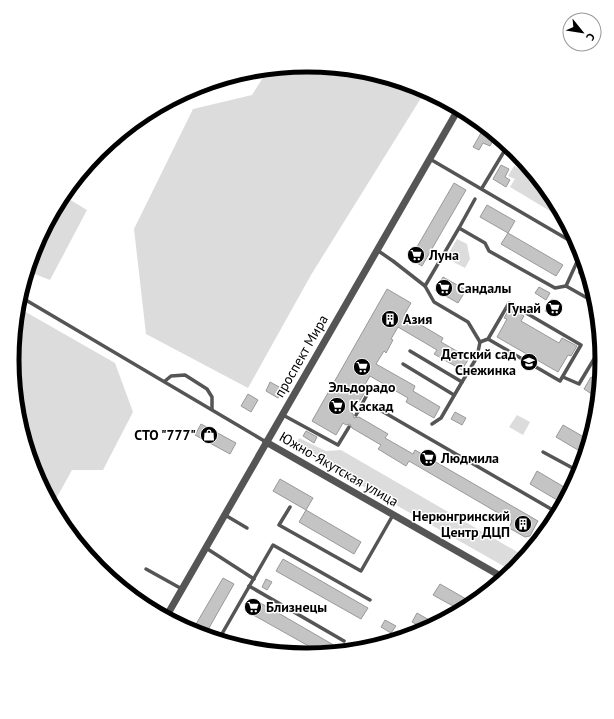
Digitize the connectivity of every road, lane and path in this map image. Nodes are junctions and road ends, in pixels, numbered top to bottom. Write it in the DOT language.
graph roads {
  1 [pos="456,113"];
  2 [pos="505,150"];
  3 [pos="430,159"];
  4 [pos="482,188"];
  5 [pos="476,199"];
  6 [pos="459,228"];
  7 [pos="569,240"];
  8 [pos="377,250"];
  9 [pos="578,262"];
  10 [pos="425,286"];
  11 [pos="566,286"];
  12 [pos="588,298"];
  13 [pos="26,299"];
  14 [pos="488,339"];
  15 [pos="480,342"];
  16 [pos="410,351"];
  17 [pos="595,359"];
  18 [pos="403,364"];
  19 [pos="563,377"];
  20 [pos="165,381"];
  21 [pos="462,382"];
  22 [pos="368,393"];
  23 [pos="454,394"];
  24 [pos="212,409"];
  25 [pos="380,410"];
  26 [pos="282,414"];
  27 [pos="356,415"];
  28 [pos="432,424"];
  29 [pos="349,426"];
  30 [pos="266,442"];
  31 [pos="543,452"];
  32 [pos="574,469"];
  33 [pos="290,507"];
  34 [pos="552,510"];
  35 [pos="393,514"];
  36 [pos="225,515"];
  37 [pos="248,528"];
  38 [pos="206,548"];
  39 [pos="146,569"];
  40 [pos="498,575"];
  41 [pos="254,579"];
  42 [pos="249,586"];
  43 [pos="182,589"];
  44 [pos="370,600"];
  45 [pos="169,612"];
  46 [pos="222,635"];
  47 [pos="344,641"];
  1 -- 3 [label="street, проспект Мира"];
  2 -- 4 [label="lane"];
  3 -- 4 [label="lane"];
  3 -- 8 [label="street, проспект Мира"];
  4 -- 7 [label="lane"];
  5 -- 6 [label="lane"];
  6 -- 10 [label="lane"];
  6 -- 11 [label="lane"];
  8 -- 10 [label="lane"];
  8 -- 26 [label="street, проспект Мира"];
  9 -- 11 [label="lane"];
  10 -- 15 [label="lane"];
  11 -- 12 [label="lane"];
  13 -- 20 [label="lane"];
  14 -- 15 [label="lane"];
  14 -- 19 [label="lane"];
  14 -- 19 [label="lane"];
  15 -- 21 [label="lane"];
  16 -- 21 [label="lane"];
  17 -- 19 [label="lane"];
  18 -- 23 [label="lane"];
  20 -- 24 [label="lane"];
  20 -- 24 [label="lane"];
  21 -- 23 [label="lane"];
  22 -- 27 [label="lane"];
  23 -- 28 [label="lane"];
  24 -- 30 [label="lane"];
  25 -- 34 [label="lane"];
  26 -- 29 [label="lane"];
  26 -- 30 [label="street, проспект Мира"];
  30 -- 35 [label="street, Южно-Якутская улица"];
  30 -- 36 [label="street, проспект Мира"];
  31 -- 32 [label="lane"];
  33 -- 35 [label="lane"];
  35 -- 40 [label="street, Южно-Якутская улица"];
  36 -- 37 [label="lane"];
  36 -- 38 [label="street, проспект Мира"];
  38 -- 41 [label="lane"];
  38 -- 43 [label="street, проспект Мира"];
  39 -- 43 [label="lane"];
  41 -- 42 [label="lane"];
  41 -- 44 [label="lane"];
  42 -- 46 [label="lane"];
  42 -- 47 [label="lane"];
  43 -- 45 [label="street, проспект Мира"];
}
